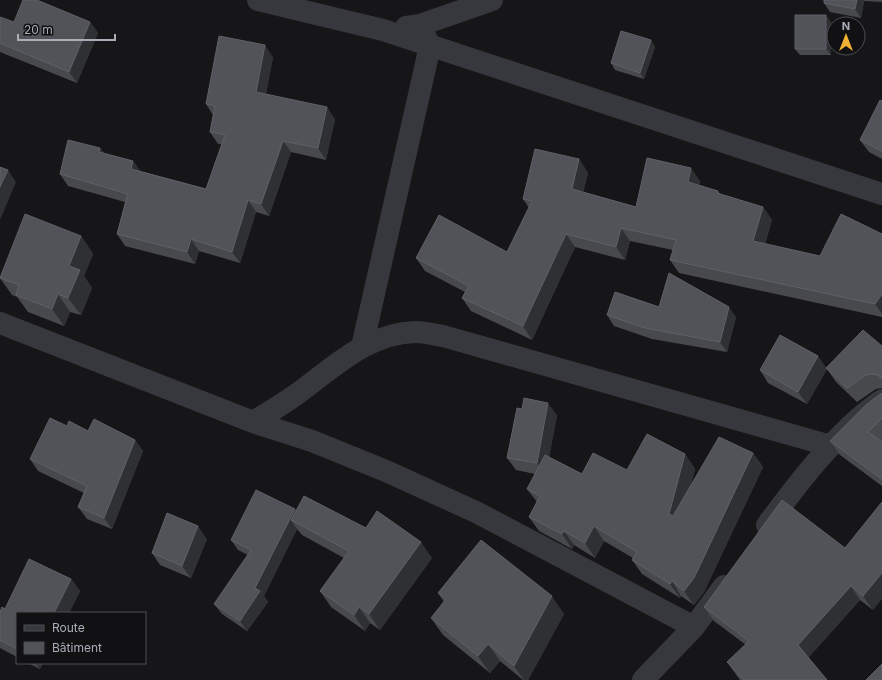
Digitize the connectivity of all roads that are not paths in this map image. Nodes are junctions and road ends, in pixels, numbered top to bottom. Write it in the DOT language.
graph roads {
  1 [pos="258,0"];
  2 [pos="492,0"];
  3 [pos="420,25"];
  4 [pos="383,30"];
  5 [pos="430,46"];
  6 [pos="882,194"];
  7 [pos="0,323"];
  8 [pos="362,347"];
  9 [pos="882,400"];
  10 [pos="253,422"];
  11 [pos="832,446"];
  12 [pos="754,543"];
  13 [pos="736,569"];
  14 [pos="694,627"];
  15 [pos="643,680"];
  1 -- 4 [label="street"];
  2 -- 3 [label="street"];
  3 -- 4 [label="street"];
  3 -- 5 [label="street"];
  4 -- 5 [label="street"];
  5 -- 6 [label="street"];
  5 -- 8 [label="street"];
  7 -- 10 [label="street"];
  8 -- 10 [label="street"];
  8 -- 11 [label="street"];
  9 -- 11 [label="street"];
  10 -- 14 [label="street"];
  11 -- 12 [label="street"];
  13 -- 14 [label="street"];
  14 -- 15 [label="street"];
}
